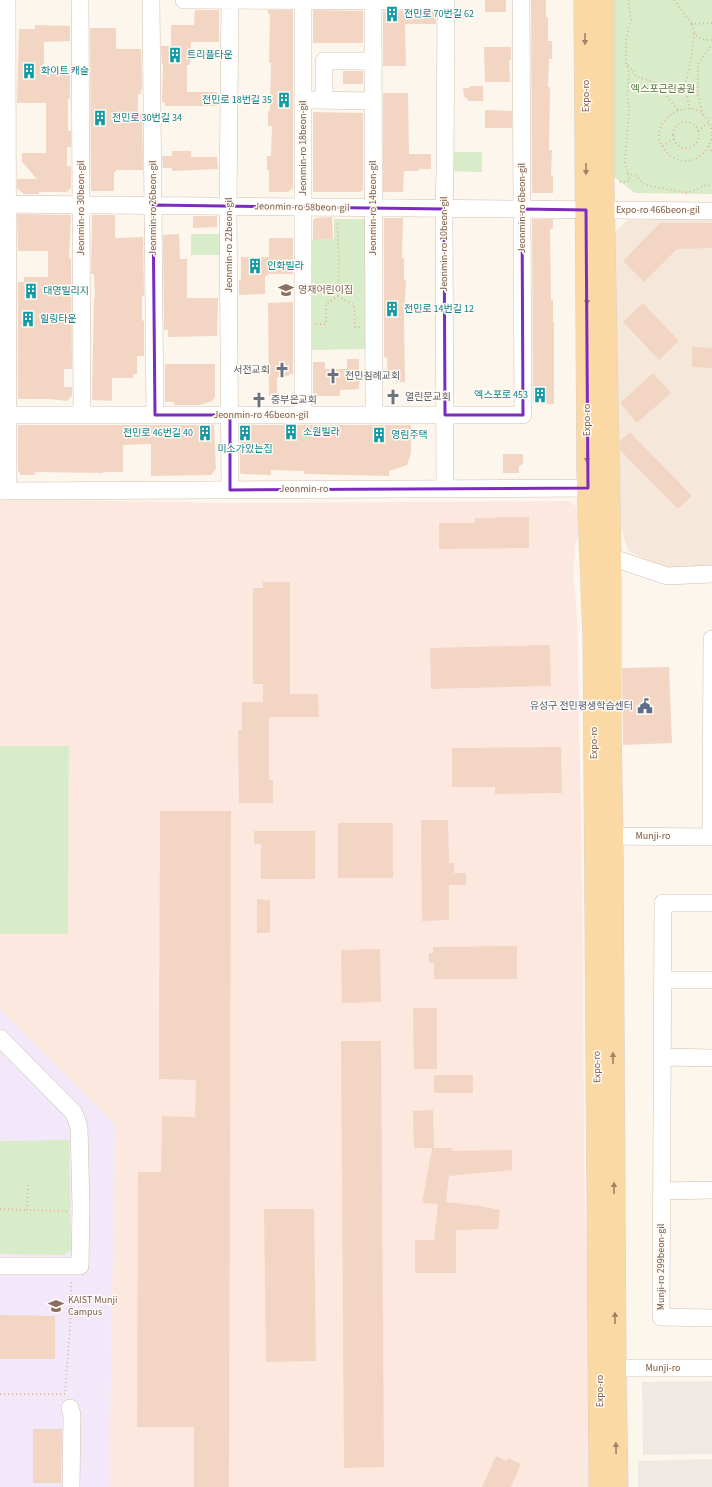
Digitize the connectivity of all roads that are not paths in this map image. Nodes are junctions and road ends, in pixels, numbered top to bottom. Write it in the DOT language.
graph roads {
  1 [pos="7,0"];
  2 [pos="80,0"];
  3 [pos="151,0"];
  4 [pos="184,0"];
  5 [pos="230,0"];
  6 [pos="303,0"];
  7 [pos="446,0"];
  8 [pos="521,0"];
  9 [pos="585,0"];
  10 [pos="602,0"];
  11 [pos="373,1"];
  12 [pos="373,61"];
  13 [pos="303,100"];
  14 [pos="324,100"];
  15 [pos="373,101"];
  16 [pos="4,204"];
  17 [pos="81,205"];
  18 [pos="153,206"];
  19 [pos="228,206"];
  20 [pos="303,207"];
  21 [pos="374,208"];
  22 [pos="444,209"];
  23 [pos="522,209"];
  24 [pos="595,210"];
  25 [pos="712,211"];
  26 [pos="4,415"];
  27 [pos="82,415"];
  28 [pos="155,415"];
  29 [pos="230,415"];
  30 [pos="302,415"];
  31 [pos="374,415"];
  32 [pos="445,415"];
  33 [pos="523,415"];
  34 [pos="598,488"];
  35 [pos="445,489"];
  36 [pos="4,490"];
  37 [pos="230,490"];
  38 [pos="610,557"];
  39 [pos="712,574"];
  40 [pos="712,639"];
  41 [pos="712,709"];
  42 [pos="712,786"];
  43 [pos="604,836"];
  44 [pos="711,837"];
  45 [pos="712,903"];
  46 [pos="662,980"];
  47 [pos="712,980"];
  48 [pos="0,1038"];
  49 [pos="662,1057"];
  50 [pos="712,1058"];
  51 [pos="662,1190"];
  52 [pos="712,1190"];
  53 [pos="0,1266"];
  54 [pos="712,1318"];
  55 [pos="615,1368"];
  56 [pos="712,1368"];
  57 [pos="70,1408"];
  58 [pos="71,1487"];
  59 [pos="600,1487"];
  60 [pos="617,1487"];
  1 -- 16 [label="street"];
  2 -- 17 [label="street, Jeonmin-ro 30beon-gil"];
  3 -- 18 [label="street, Jeonmin-ro 26beon-gil"];
  4 -- 5 [label="street"];
  5 -- 6 [label="street"];
  5 -- 19 [label="street, Jeonmin-ro 22beon-gil"];
  6 -- 11 [label="street"];
  6 -- 13 [label="street, Jeonmin-ro 18beon-gil"];
  7 -- 11 [label="street"];
  7 -- 22 [label="street, Jeonmin-ro 10beon-gil"];
  8 -- 23 [label="street, Jeonmin-ro 6beon-gil"];
  9 -- 24 [label="main road, Expo-ro, one-way"];
  10 -- 24 [label="main road, Expo-ro"];
  11 -- 12 [label="street, Jeonmin-ro 14beon-gil"];
  12 -- 14 [label="street"];
  12 -- 15 [label="street, Jeonmin-ro 14beon-gil"];
  13 -- 14 [label="street"];
  13 -- 20 [label="street, Jeonmin-ro 18beon-gil"];
  14 -- 15 [label="street"];
  15 -- 21 [label="street, Jeonmin-ro 14beon-gil"];
  16 -- 17 [label="street, Jeonmin-ro 58beon-gil"];
  16 -- 26 [label="street"];
  17 -- 18 [label="street, Jeonmin-ro 58beon-gil"];
  17 -- 27 [label="street, Jeonmin-ro 30beon-gil"];
  18 -- 19 [label="street, Jeonmin-ro 58beon-gil"];
  18 -- 28 [label="street, Jeonmin-ro 26beon-gil"];
  19 -- 20 [label="street, Jeonmin-ro 58beon-gil"];
  19 -- 29 [label="street, Jeonmin-ro 22beon-gil"];
  20 -- 21 [label="street, Jeonmin-ro 58beon-gil"];
  20 -- 30 [label="street, Jeonmin-ro 18beon-gil"];
  21 -- 22 [label="street, Jeonmin-ro 58beon-gil"];
  21 -- 31 [label="street, Jeonmin-ro 14beon-gil"];
  22 -- 23 [label="street, Jeonmin-ro 58beon-gil"];
  22 -- 32 [label="street, Jeonmin-ro 10beon-gil"];
  23 -- 24 [label="street, Jeonmin-ro 58beon-gil"];
  23 -- 33 [label="street, Jeonmin-ro 6beon-gil"];
  24 -- 25 [label="street, Expo-ro 466beon-gil"];
  24 -- 34 [label="main road, Expo-ro"];
  26 -- 27 [label="street, Jeonmin-ro 46beon-gil"];
  26 -- 36 [label="street"];
  27 -- 28 [label="street, Jeonmin-ro 46beon-gil"];
  28 -- 29 [label="street, Jeonmin-ro 46beon-gil"];
  29 -- 30 [label="street, Jeonmin-ro 46beon-gil"];
  29 -- 37 [label="street, Jeonmin-ro 22beon-gil"];
  30 -- 31 [label="street, Jeonmin-ro 46beon-gil"];
  31 -- 32 [label="street, Jeonmin-ro 46beon-gil"];
  32 -- 33 [label="street, Jeonmin-ro 46beon-gil"];
  32 -- 35 [label="street, Jeonmin-ro 10beon-gil"];
  34 -- 35 [label="street, Jeonmin-ro"];
  34 -- 38 [label="main road, Expo-ro"];
  34 -- 43 [label="main road, Expo-ro"];
  35 -- 37 [label="street, Jeonmin-ro"];
  36 -- 37 [label="street, Jeonmin-ro"];
  38 -- 39 [label="street"];
  38 -- 43 [label="main road, Expo-ro"];
  40 -- 41 [label="street"];
  41 -- 42 [label="street"];
  42 -- 44 [label="street"];
  43 -- 44 [label="street, Munji-ro"];
  55 -- 43 [label="main road, Expo-ro, one-way"];
  43 -- 59 [label="main road, Expo-ro"];
  45 -- 46 [label="street, Munji-ro 299beon-gil"];
  46 -- 47 [label="street"];
  46 -- 49 [label="street, Munji-ro 299beon-gil"];
  48 -- 53 [label="street"];
  49 -- 50 [label="street"];
  49 -- 51 [label="street, Munji-ro 299beon-gil"];
  51 -- 52 [label="street"];
  51 -- 54 [label="street, Munji-ro 299beon-gil"];
  55 -- 56 [label="street, Munji-ro"];
  60 -- 55 [label="main road, Expo-ro, one-way"];
  57 -- 58 [label="street"];
}
